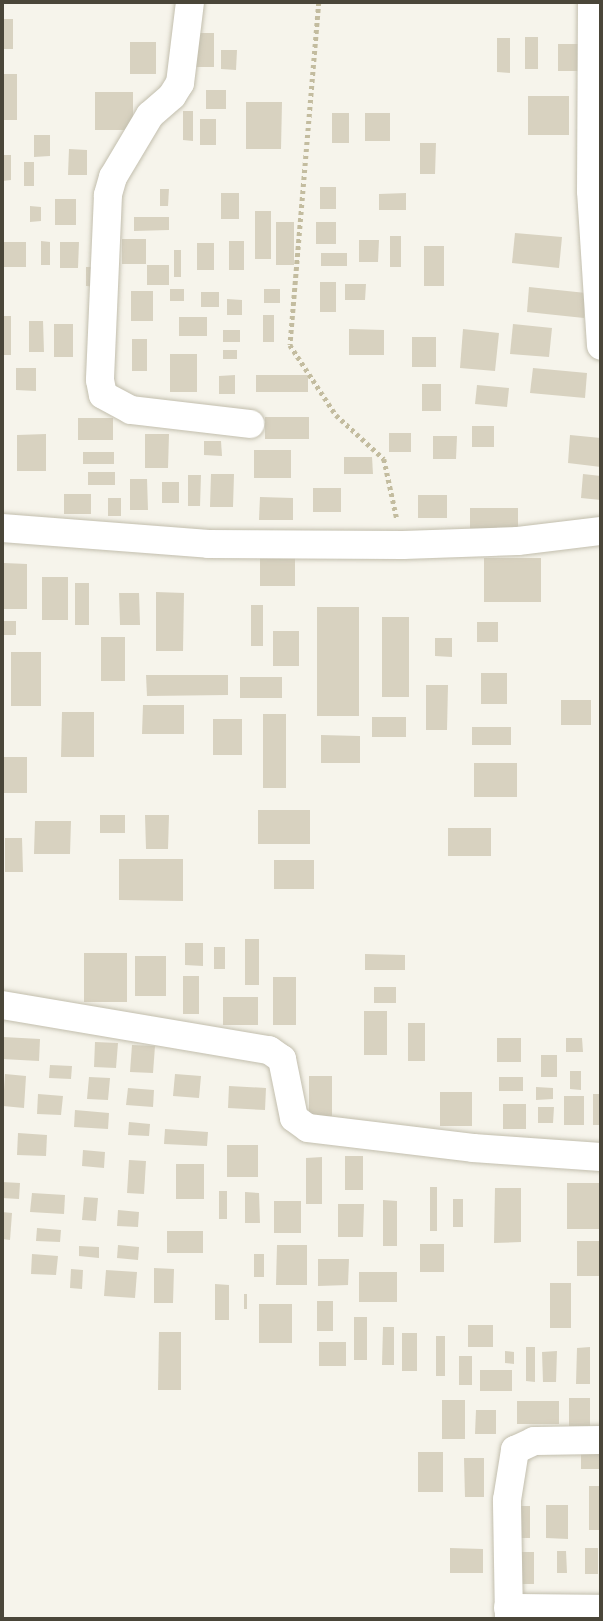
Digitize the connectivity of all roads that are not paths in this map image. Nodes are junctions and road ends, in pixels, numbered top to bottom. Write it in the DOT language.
graph roads {
  1 [pos="190,2"];
  2 [pos="592,2"];
  3 [pos="597,31"];
  4 [pos="601,346"];
  5 [pos="250,424"];
  6 [pos="2,528"];
  7 [pos="601,531"];
  8 [pos="2,1005"];
  9 [pos="601,1157"];
  10 [pos="601,1440"];
  11 [pos="601,1609"];
  12 [pos="509,1614"];
  1 -- 5 [label="street"];
  2 -- 3 [label="street"];
  3 -- 4 [label="street"];
  6 -- 7 [label="street"];
  8 -- 9 [label="street"];
  10 -- 12 [label="street"];
  11 -- 12 [label="street"];
}
